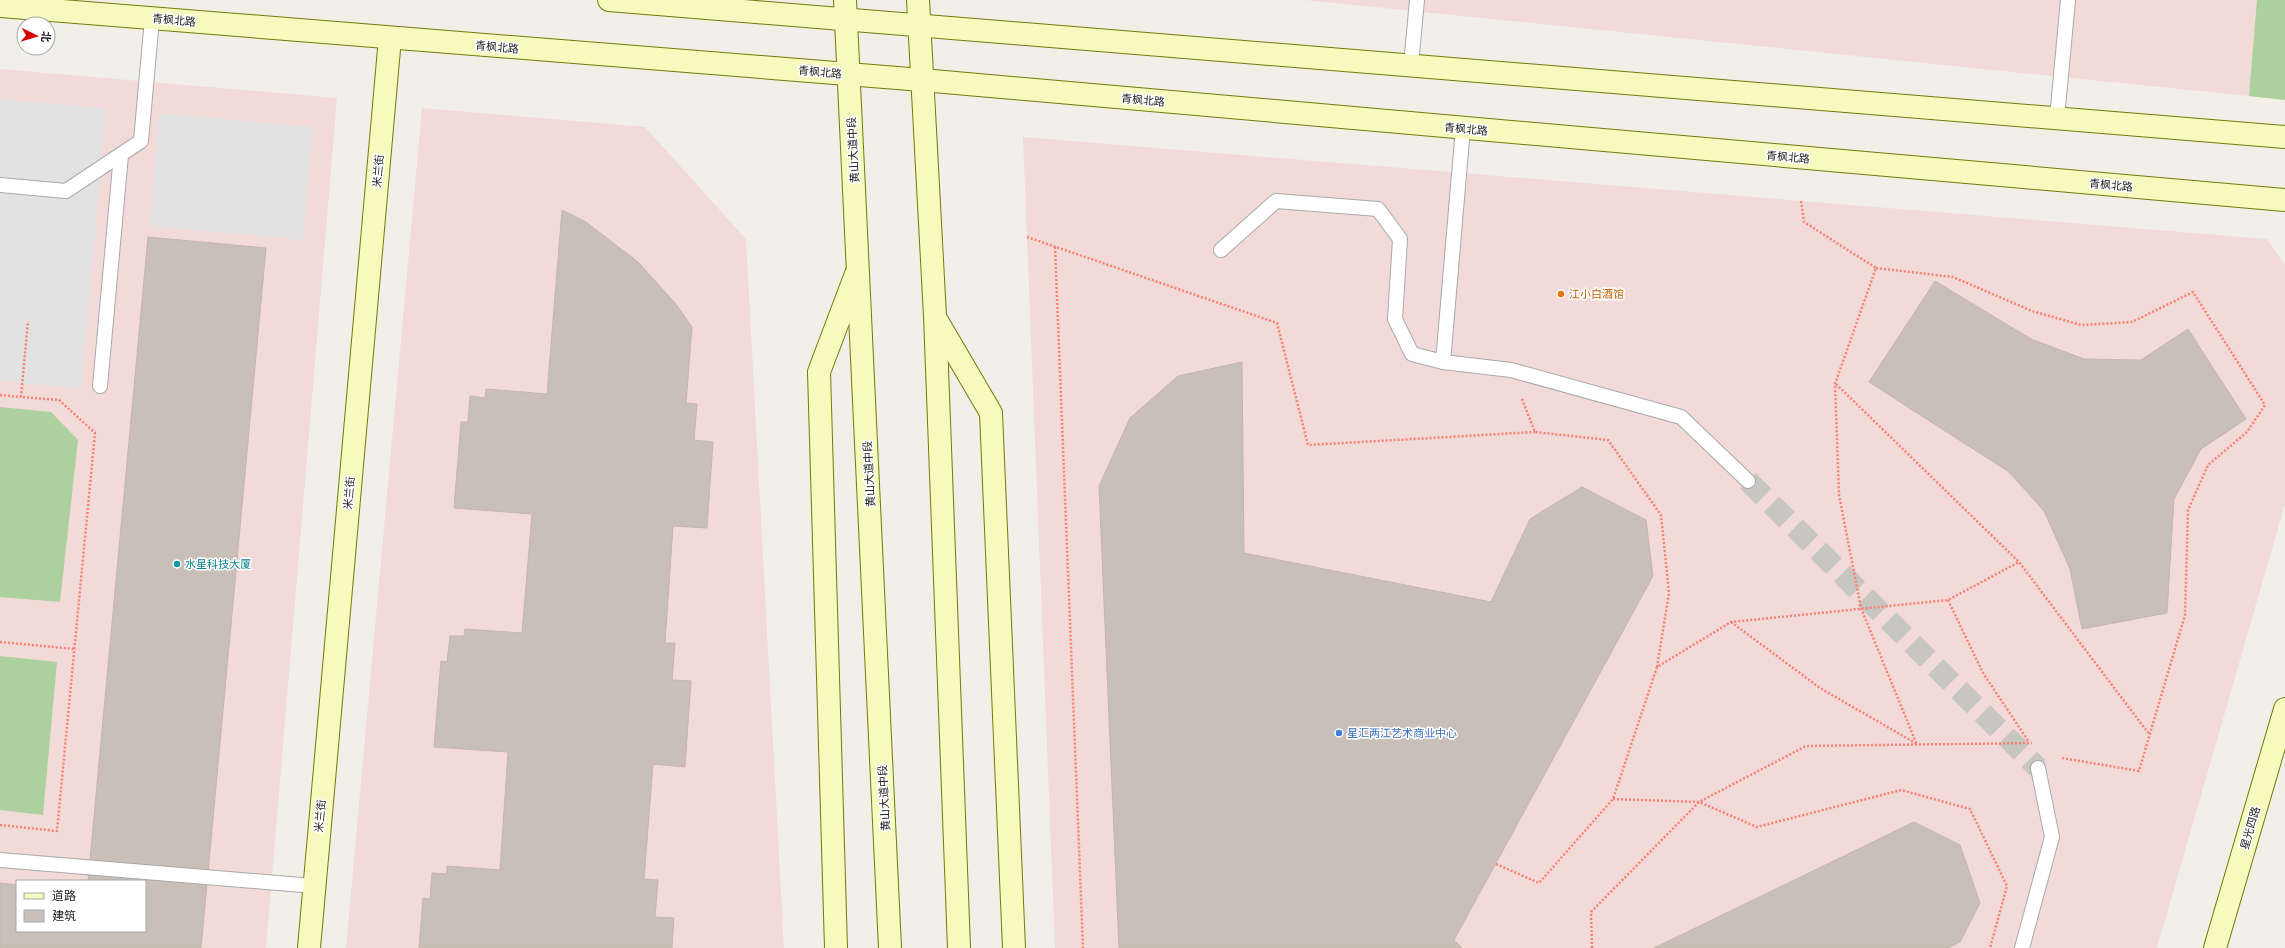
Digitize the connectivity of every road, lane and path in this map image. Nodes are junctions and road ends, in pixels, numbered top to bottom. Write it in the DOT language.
graph roads {
  1 [pos="609,0"];
  2 [pos="918,0"];
  3 [pos="1417,0"];
  4 [pos="2068,0"];
  5 [pos="0,6"];
  6 [pos="846,10"];
  7 [pos="152,19"];
  8 [pos="919,24"];
  9 [pos="390,38"];
  10 [pos="1411,65"];
  11 [pos="848,75"];
  12 [pos="922,80"];
  13 [pos="2057,118"];
  14 [pos="1463,128"];
  15 [pos="2285,137"];
  16 [pos="120,155"];
  17 [pos="0,185"];
  18 [pos="2285,200"];
  19 [pos="1801,201"];
  20 [pos="1027,238"];
  21 [pos="1055,247"];
  22 [pos="1221,250"];
  23 [pos="859,265"];
  24 [pos="1876,268"];
  25 [pos="935,316"];
  26 [pos="28,321"];
  27 [pos="1443,362"];
  28 [pos="1511,370"];
  29 [pos="1836,384"];
  30 [pos="100,386"];
  31 [pos="0,395"];
  32 [pos="21,397"];
  33 [pos="1535,432"];
  34 [pos="1748,481"];
  35 [pos="2019,562"];
  36 [pos="1948,600"];
  37 [pos="1861,608"];
  38 [pos="1731,622"];
  39 [pos="0,642"];
  40 [pos="75,649"];
  41 [pos="1657,667"];
  42 [pos="2285,709"];
  43 [pos="2149,735"];
  44 [pos="2030,742"];
  45 [pos="1917,745"];
  46 [pos="2037,746"];
  47 [pos="2058,756"];
  48 [pos="2038,768"];
  49 [pos="1614,799"];
  50 [pos="1699,802"];
  51 [pos="0,825"];
  52 [pos="0,860"];
  53 [pos="1496,864"];
  54 [pos="314,886"];
  55 [pos="309,948"];
  56 [pos="836,948"];
  57 [pos="890,948"];
  58 [pos="959,948"];
  59 [pos="1014,948"];
  60 [pos="1083,948"];
  61 [pos="1592,948"];
  62 [pos="1990,948"];
  63 [pos="2022,948"];
  64 [pos="2215,948"];
  1 -- 6 [label="street"];
  2 -- 8 [label="street"];
  3 -- 10 [label="lane"];
  4 -- 13 [label="lane"];
  5 -- 7 [label="street, 青枫北路"];
  6 -- 8 [label="street"];
  6 -- 11 [label="street, 黄山大道中段"];
  7 -- 9 [label="street, 青枫北路"];
  7 -- 16 [label="lane"];
  8 -- 10 [label="street"];
  8 -- 12 [label="street"];
  9 -- 11 [label="street, 青枫北路"];
  9 -- 54 [label="street, 米兰街"];
  10 -- 13 [label="street"];
  11 -- 12 [label="street, 青枫北路"];
  11 -- 23 [label="street, 黄山大道中段"];
  12 -- 14 [label="street, 青枫北路"];
  12 -- 25 [label="street"];
  13 -- 15 [label="street"];
  14 -- 18 [label="street, 青枫北路"];
  14 -- 27 [label="lane"];
  16 -- 17 [label="lane"];
  16 -- 30 [label="lane"];
  19 -- 24 [label="path"];
  20 -- 21 [label="path"];
  21 -- 33 [label="path"];
  21 -- 60 [label="path"];
  22 -- 27 [label="lane"];
  23 -- 56 [label="street"];
  23 -- 57 [label="street, 黄山大道中段"];
  24 -- 29 [label="path"];
  24 -- 43 [label="path"];
  25 -- 58 [label="street"];
  25 -- 59 [label="street"];
  26 -- 32 [label="path"];
  27 -- 28 [label="lane"];
  28 -- 33 [label="path"];
  28 -- 34 [label="lane"];
  29 -- 35 [label="path"];
  29 -- 37 [label="path"];
  31 -- 32 [label="path"];
  32 -- 40 [label="path"];
  33 -- 41 [label="path"];
  35 -- 36 [label="path"];
  35 -- 43 [label="path"];
  36 -- 37 [label="path"];
  36 -- 44 [label="path"];
  37 -- 38 [label="path"];
  37 -- 45 [label="path"];
  38 -- 41 [label="path"];
  38 -- 45 [label="path"];
  39 -- 40 [label="path"];
  40 -- 51 [label="path"];
  41 -- 49 [label="path"];
  42 -- 64 [label="street, 星光四路"];
  43 -- 47 [label="path"];
  44 -- 45 [label="path"];
  44 -- 46 [label="path"];
  45 -- 50 [label="path"];
  48 -- 63 [label="lane"];
  49 -- 50 [label="path"];
  49 -- 53 [label="path"];
  50 -- 61 [label="path"];
  50 -- 62 [label="path"];
  52 -- 54 [label="lane"];
  54 -- 55 [label="street, 米兰街"];
}
